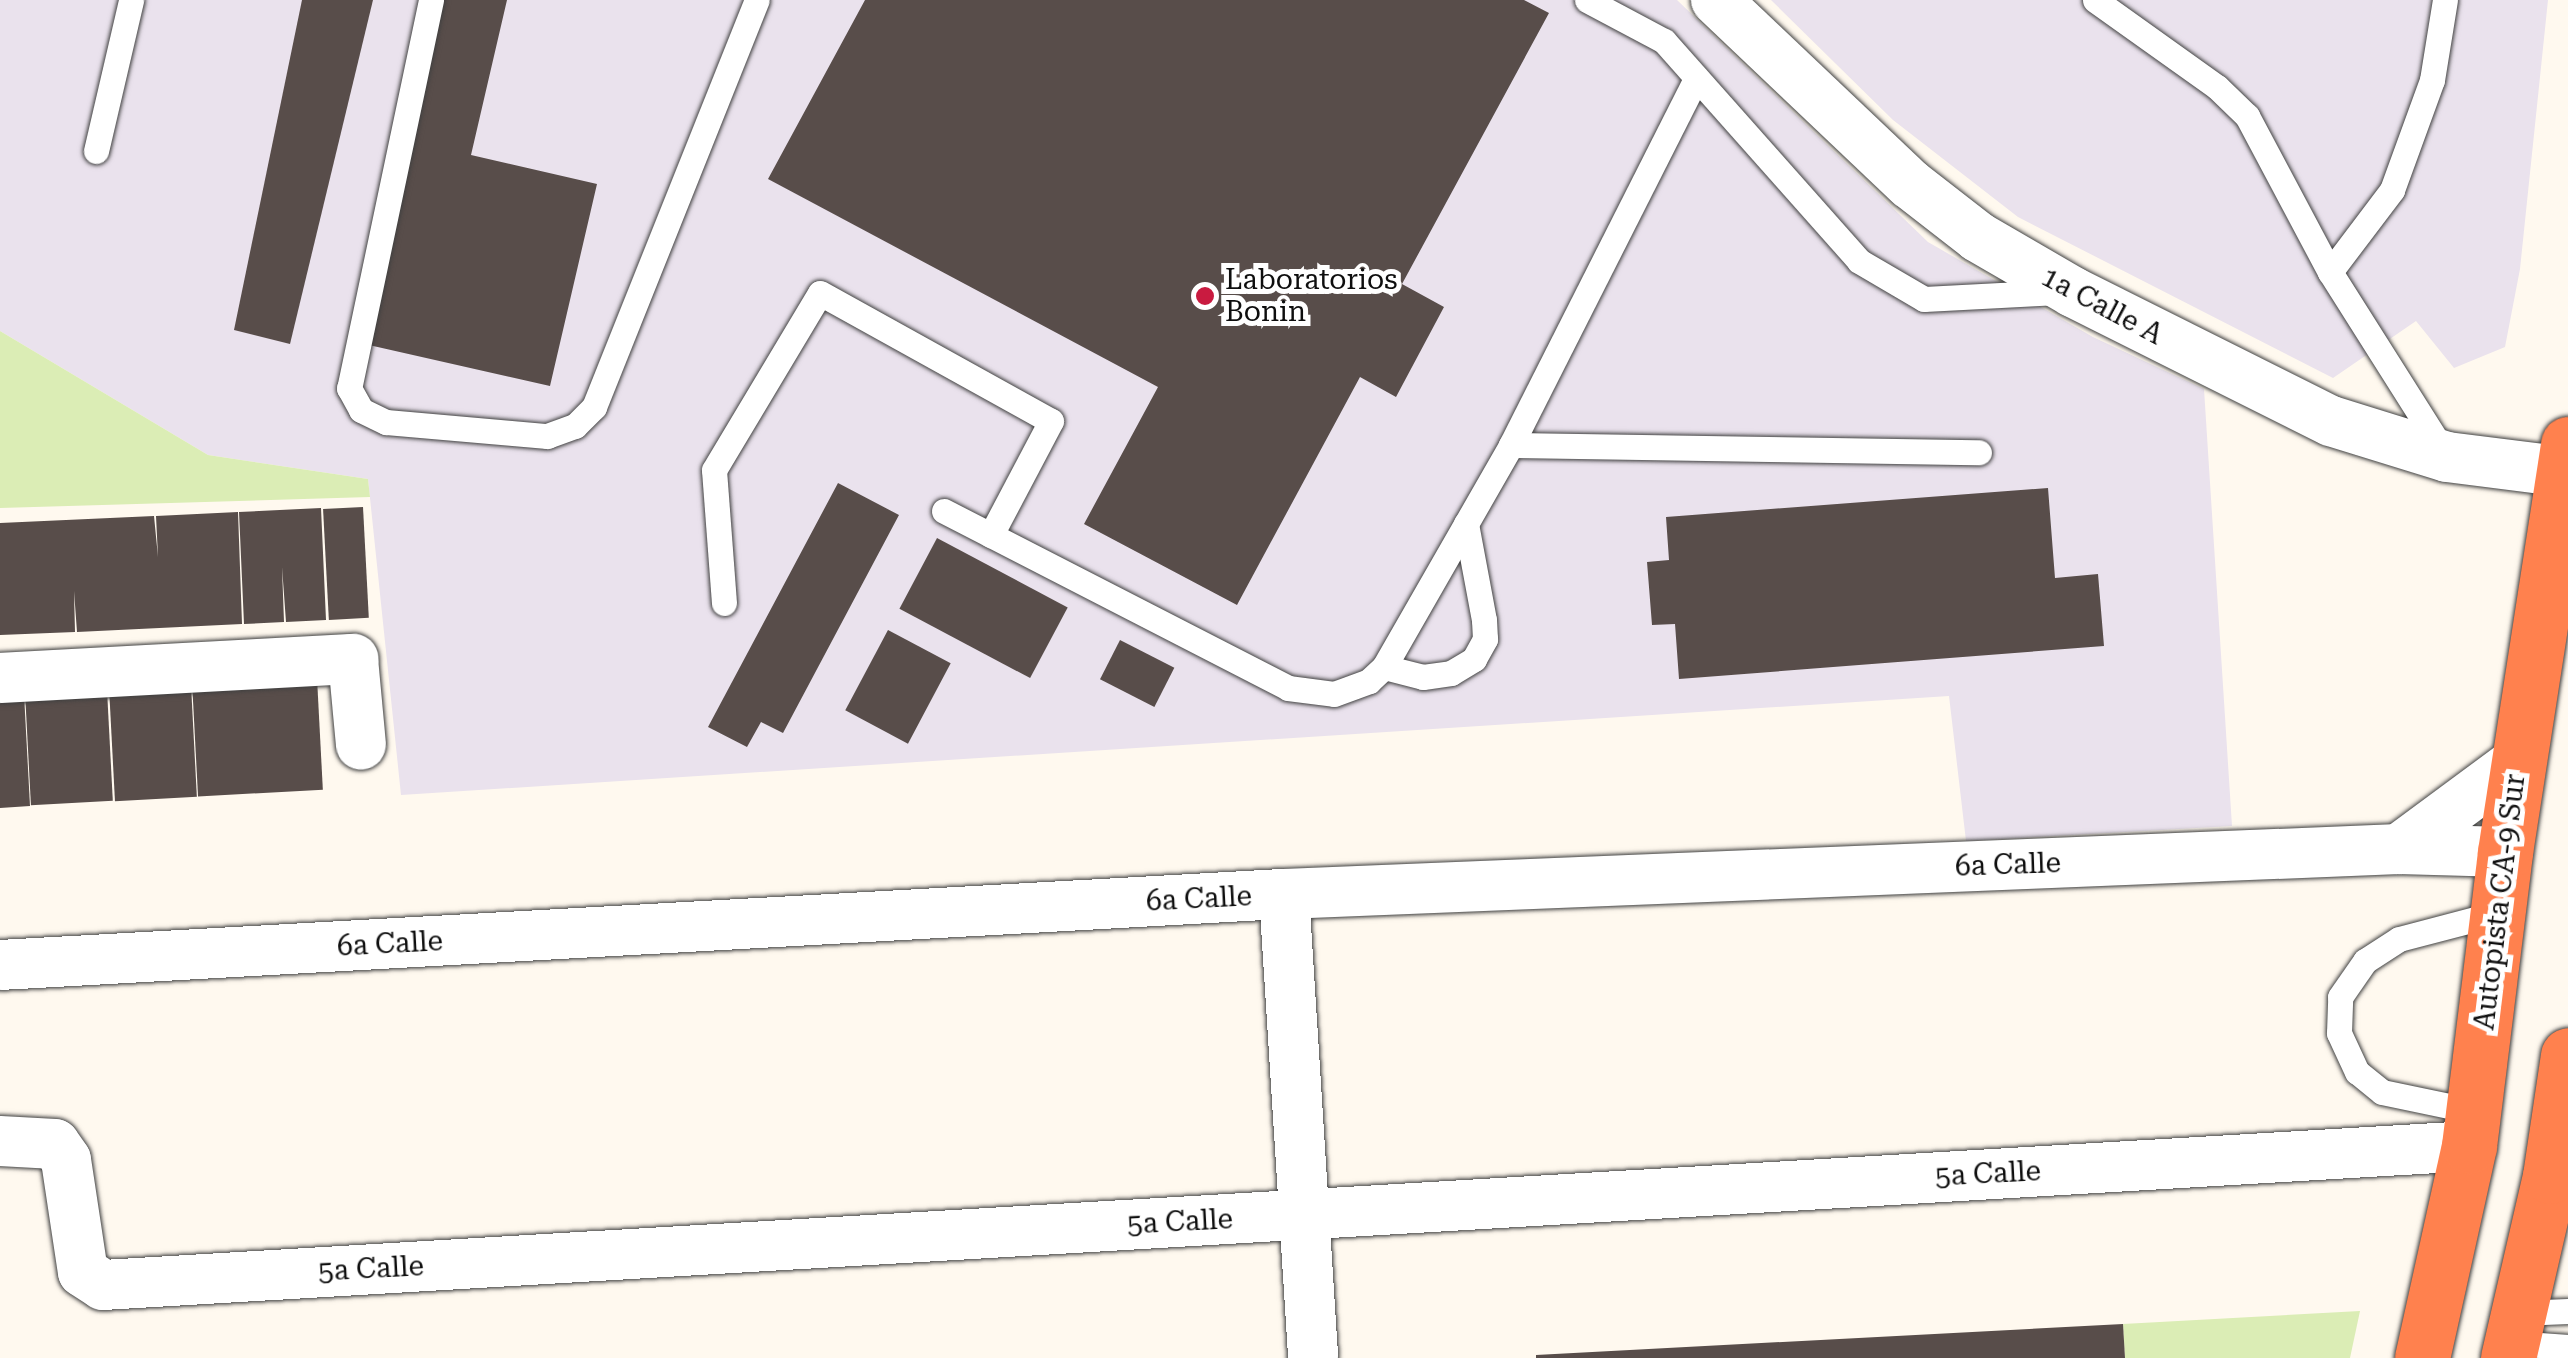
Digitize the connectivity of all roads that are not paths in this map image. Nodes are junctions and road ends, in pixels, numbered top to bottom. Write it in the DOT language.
graph roads {
  1 [pos="131,0"];
  2 [pos="431,0"];
  3 [pos="758,0"];
  4 [pos="1587,0"];
  5 [pos="1716,0"];
  6 [pos="2095,0"];
  7 [pos="2445,0"];
  8 [pos="1696,78"];
  9 [pos="96,151"];
  10 [pos="2330,272"];
  11 [pos="2073,292"];
  12 [pos="1511,445"];
  13 [pos="1979,452"];
  14 [pos="2446,456"];
  15 [pos="2566,458"];
  16 [pos="944,511"];
  17 [pos="1466,524"];
  18 [pos="990,535"];
  19 [pos="724,603"];
  20 [pos="1384,667"];
  21 [pos="0,678"];
  22 [pos="361,745"];
  23 [pos="2518,761"];
  24 [pos="2399,850"];
  25 [pos="2505,852"];
  26 [pos="1284,894"];
  27 [pos="2498,913"];
  28 [pos="0,965"];
  29 [pos="2568,1055"];
  30 [pos="2471,1128"];
  31 [pos="0,1140"];
  32 [pos="1304,1214"];
  33 [pos="2526,1331"];
  34 [pos="2568,1348"];
  35 [pos="1313,1358"];
  36 [pos="2422,1358"];
  1 -- 9 [label="lane"];
  2 -- 3 [label="lane"];
  4 -- 8 [label="lane"];
  5 -- 11 [label="street, 1a Calle A"];
  6 -- 10 [label="lane"];
  7 -- 10 [label="lane"];
  8 -- 11 [label="lane"];
  8 -- 12 [label="lane"];
  10 -- 14 [label="lane"];
  11 -- 14 [label="street, 1a Calle A"];
  12 -- 13 [label="lane"];
  12 -- 17 [label="lane"];
  14 -- 15 [label="street, 1a Calle A"];
  15 -- 23 [label="highway, Autopista CA-9 Sur"];
  16 -- 18 [label="lane"];
  17 -- 20 [label="lane"];
  17 -- 20 [label="lane"];
  18 -- 19 [label="lane"];
  18 -- 20 [label="lane"];
  21 -- 22 [label="street"];
  23 -- 24 [label="street"];
  23 -- 25 [label="highway, Autopista CA-9 Sur"];
  24 -- 25 [label="street, 6a Calle"];
  24 -- 26 [label="street, 6a Calle"];
  25 -- 27 [label="highway, Autopista CA-9 Sur"];
  26 -- 28 [label="street, 6a Calle"];
  26 -- 32 [label="street"];
  27 -- 30 [label="highway, Autopista CA-9 Sur"];
  27 -- 30 [label="lane"];
  29 -- 33 [label="highway"];
  30 -- 32 [label="street, 5a Calle"];
  30 -- 36 [label="highway, Autopista CA-9 Sur"];
  31 -- 32 [label="street, 5a Calle"];
  32 -- 35 [label="street"];
  33 -- 34 [label="lane"];
}
